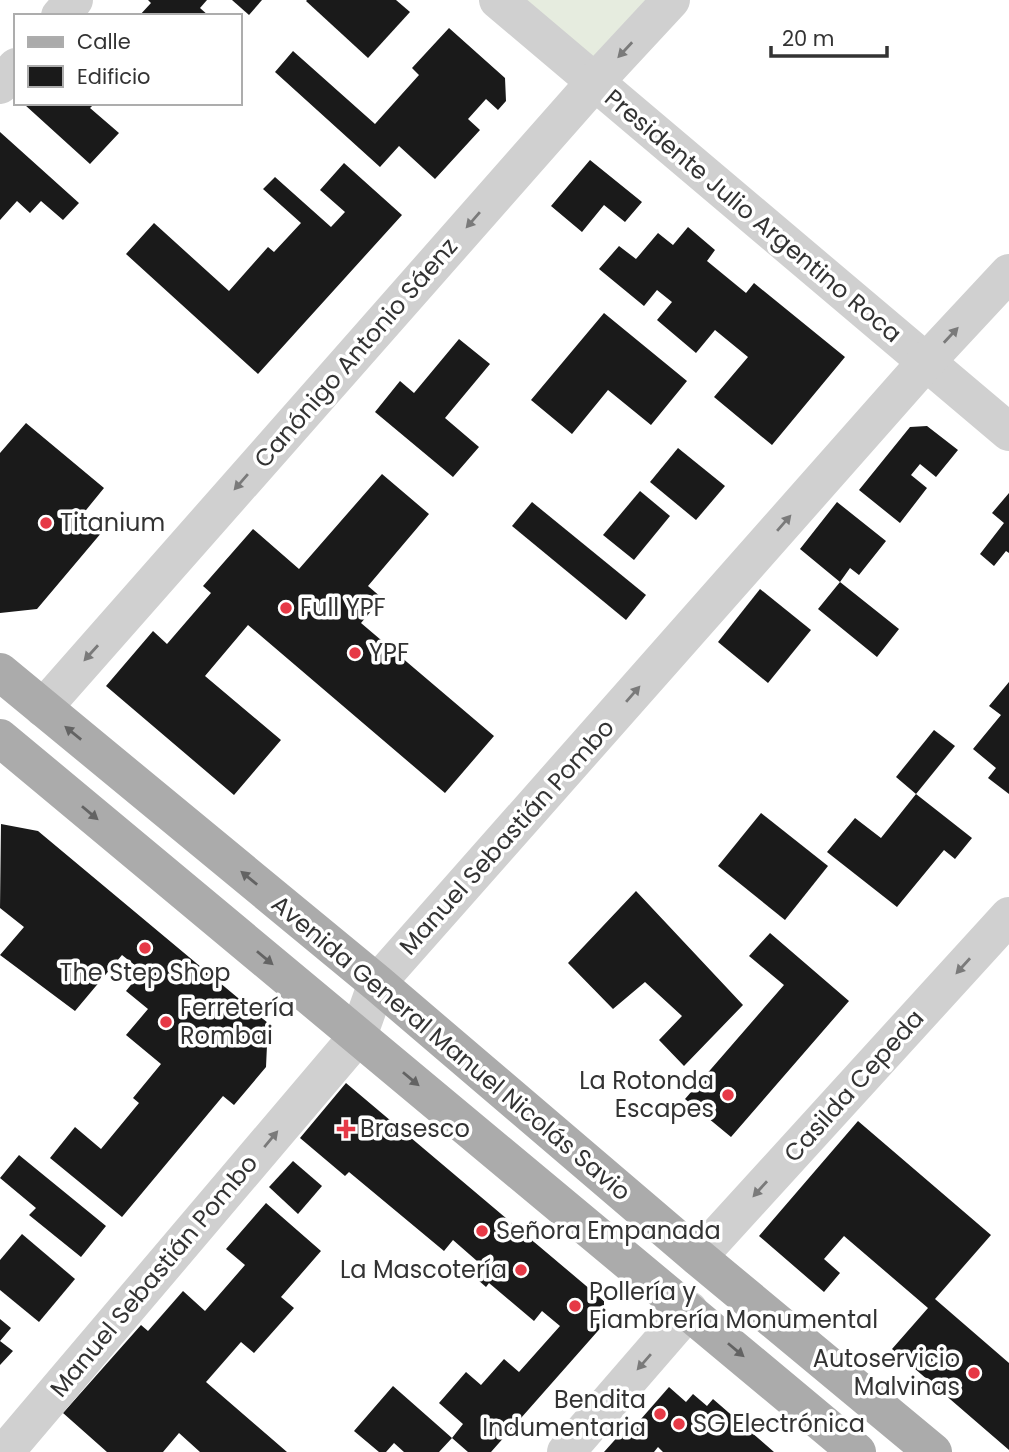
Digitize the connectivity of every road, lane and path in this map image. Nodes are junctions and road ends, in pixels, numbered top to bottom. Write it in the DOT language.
graph roads {
  1 [pos="74,0"];
  2 [pos="498,0"];
  3 [pos="671,0"];
  4 [pos="62,14"];
  5 [pos="14,69"];
  6 [pos="594,83"];
  7 [pos="0,85"];
  8 [pos="1009,273"];
  9 [pos="926,362"];
  10 [pos="1009,432"];
  11 [pos="0,672"];
  12 [pos="43,708"];
  13 [pos="5,751"];
  14 [pos="1009,916"];
  15 [pos="377,983"];
  16 [pos="358,1036"];
  17 [pos="698,1257"];
  18 [pos="689,1310"];
  19 [pos="5,1452"];
  20 [pos="566,1452"];
  21 [pos="857,1452"];
  22 [pos="933,1452"];
  1 -- 4 [label="street"];
  2 -- 6 [label="street, Presidente Julio Argentino Roca"];
  3 -- 6 [label="street, Canónigo Antonio Sáenz, one-way"];
  5 -- 7 [label="street"];
  6 -- 9 [label="street, Presidente Julio Argentino Roca"];
  6 -- 12 [label="street, Canónigo Antonio Sáenz, one-way"];
  9 -- 8 [label="street, Manuel Sebastián Pombo, one-way"];
  9 -- 10 [label="street, Presidente Julio Argentino Roca"];
  15 -- 9 [label="street, Manuel Sebastián Pombo, one-way"];
  11 -- 12 [label="main road, Avenida General Manuel Nicolás Savio"];
  15 -- 12 [label="main road, Avenida General Manuel Nicolás Savio, one-way"];
  13 -- 16 [label="main road, Avenida General Manuel Nicolás Savio, one-way"];
  14 -- 17 [label="street, Casilda Cepeda, one-way"];
  15 -- 16 [label="street, Manuel Sebastián Pombo"];
  15 -- 17 [label="main road, Avenida General Manuel Nicolás Savio"];
  16 -- 18 [label="main road, Avenida General Manuel Nicolás Savio, one-way"];
  19 -- 16 [label="street, Manuel Sebastián Pombo, one-way"];
  17 -- 22 [label="main road, Avenida General Manuel Nicolás Savio"];
  18 -- 20 [label="street, one-way"];
  18 -- 21 [label="main road, Avenida General Manuel Nicolás Savio, one-way"];
}
